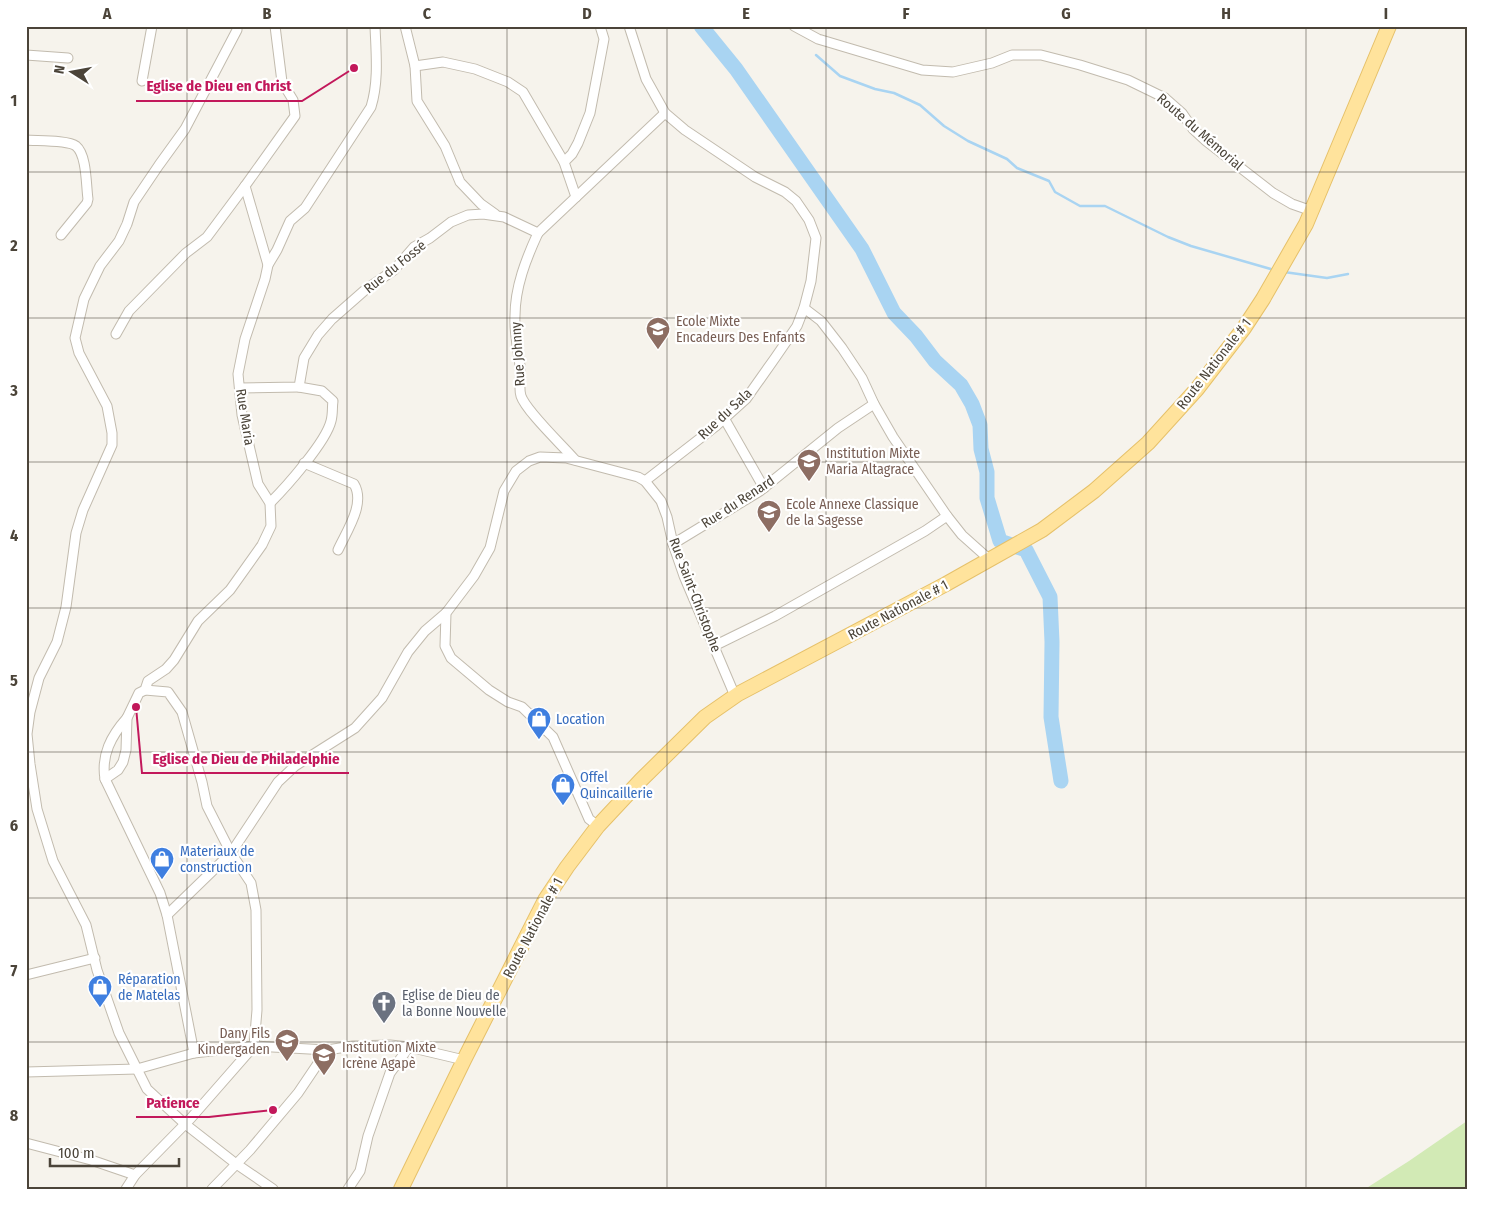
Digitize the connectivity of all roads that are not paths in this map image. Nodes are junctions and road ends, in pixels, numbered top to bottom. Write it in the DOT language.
graph roads {
  1 [pos="152,26"];
  2 [pos="236,26"];
  3 [pos="274,26"];
  4 [pos="375,26"];
  5 [pos="405,26"];
  6 [pos="600,26"];
  7 [pos="629,26"];
  8 [pos="794,26"];
  9 [pos="1389,26"];
  10 [pos="26,55"];
  11 [pos="68,58"];
  12 [pos="415,66"];
  13 [pos="142,81"];
  14 [pos="665,113"];
  15 [pos="26,140"];
  16 [pos="564,162"];
  17 [pos="245,186"];
  18 [pos="576,197"];
  19 [pos="1312,211"];
  20 [pos="497,216"];
  21 [pos="538,233"];
  22 [pos="61,235"];
  23 [pos="268,265"];
  24 [pos="804,308"];
  25 [pos="116,334"];
  26 [pos="299,387"];
  27 [pos="240,388"];
  28 [pos="874,404"];
  29 [pos="724,418"];
  30 [pos="575,460"];
  31 [pos="304,463"];
  32 [pos="645,481"];
  33 [pos="764,488"];
  34 [pos="270,503"];
  35 [pos="947,516"];
  36 [pos="673,544"];
  37 [pos="338,550"];
  38 [pos="990,560"];
  39 [pos="446,613"];
  40 [pos="714,646"];
  41 [pos="144,690"];
  42 [pos="735,696"];
  43 [pos="127,718"];
  44 [pos="105,779"];
  45 [pos="598,826"];
  46 [pos="231,853"];
  47 [pos="167,915"];
  48 [pos="95,958"];
  49 [pos="26,975"];
  50 [pos="254,1046"];
  51 [pos="410,1047"];
  52 [pos="327,1050"];
  53 [pos="194,1053"];
  54 [pos="464,1060"];
  55 [pos="137,1069"];
  56 [pos="26,1072"];
  57 [pos="185,1124"];
  58 [pos="26,1143"];
  59 [pos="235,1163"];
  60 [pos="135,1175"];
  61 [pos="126,1189"];
  62 [pos="212,1189"];
  63 [pos="273,1189"];
  64 [pos="348,1189"];
  65 [pos="400,1189"];
  1 -- 13 [label="street"];
  2 -- 48 [label="street"];
  3 -- 17 [label="street"];
  4 -- 23 [label="street, Rue Maria"];
  5 -- 12 [label="street"];
  6 -- 16 [label="street"];
  7 -- 14 [label="street"];
  8 -- 19 [label="street, Route du Mémorial"];
  9 -- 19 [label="main road, Route Nationale # 1"];
  10 -- 11 [label="street"];
  12 -- 16 [label="street"];
  12 -- 20 [label="street"];
  14 -- 18 [label="street"];
  14 -- 24 [label="street, Rue du Sala"];
  15 -- 22 [label="street"];
  16 -- 18 [label="street"];
  17 -- 23 [label="street"];
  17 -- 25 [label="street"];
  18 -- 21 [label="street"];
  19 -- 38 [label="main road, Route Nationale # 1"];
  20 -- 21 [label="street, Rue du Fossé"];
  20 -- 26 [label="street, Rue du Fossé"];
  21 -- 30 [label="street, Rue Johnny"];
  23 -- 27 [label="street, Rue Maria"];
  24 -- 28 [label="street"];
  24 -- 29 [label="street, Rue du Sala"];
  26 -- 27 [label="street"];
  26 -- 31 [label="street"];
  27 -- 34 [label="street, Rue Maria"];
  28 -- 33 [label="street, Rue du Renard"];
  28 -- 35 [label="street"];
  29 -- 32 [label="street, Rue du Sala"];
  29 -- 33 [label="street"];
  30 -- 32 [label="street"];
  30 -- 39 [label="street"];
  31 -- 34 [label="street"];
  31 -- 37 [label="street"];
  32 -- 36 [label="street, Rue Saint-Christophe"];
  33 -- 36 [label="street, Rue du Renard"];
  34 -- 41 [label="street"];
  35 -- 38 [label="street"];
  35 -- 40 [label="street"];
  36 -- 40 [label="street, Rue Saint-Christophe"];
  38 -- 42 [label="main road, Route Nationale # 1"];
  39 -- 45 [label="street"];
  39 -- 46 [label="street"];
  40 -- 42 [label="street, Rue Saint-Christophe"];
  41 -- 43 [label="street"];
  41 -- 46 [label="street"];
  42 -- 45 [label="main road, Route Nationale # 1"];
  43 -- 44 [label="street"];
  43 -- 44 [label="street"];
  44 -- 47 [label="street"];
  45 -- 54 [label="main road, Route Nationale # 1"];
  46 -- 47 [label="street"];
  46 -- 50 [label="street"];
  47 -- 53 [label="street"];
  48 -- 49 [label="street"];
  48 -- 55 [label="street"];
  50 -- 52 [label="street"];
  50 -- 53 [label="street"];
  50 -- 57 [label="street"];
  51 -- 52 [label="street"];
  51 -- 54 [label="street"];
  51 -- 64 [label="street"];
  52 -- 59 [label="street"];
  53 -- 55 [label="street"];
  54 -- 65 [label="main road, Route Nationale # 1"];
  55 -- 56 [label="street"];
  55 -- 57 [label="street"];
  57 -- 59 [label="street"];
  57 -- 60 [label="street"];
  58 -- 60 [label="street"];
  59 -- 62 [label="street"];
  59 -- 63 [label="street"];
  60 -- 61 [label="street"];
}
